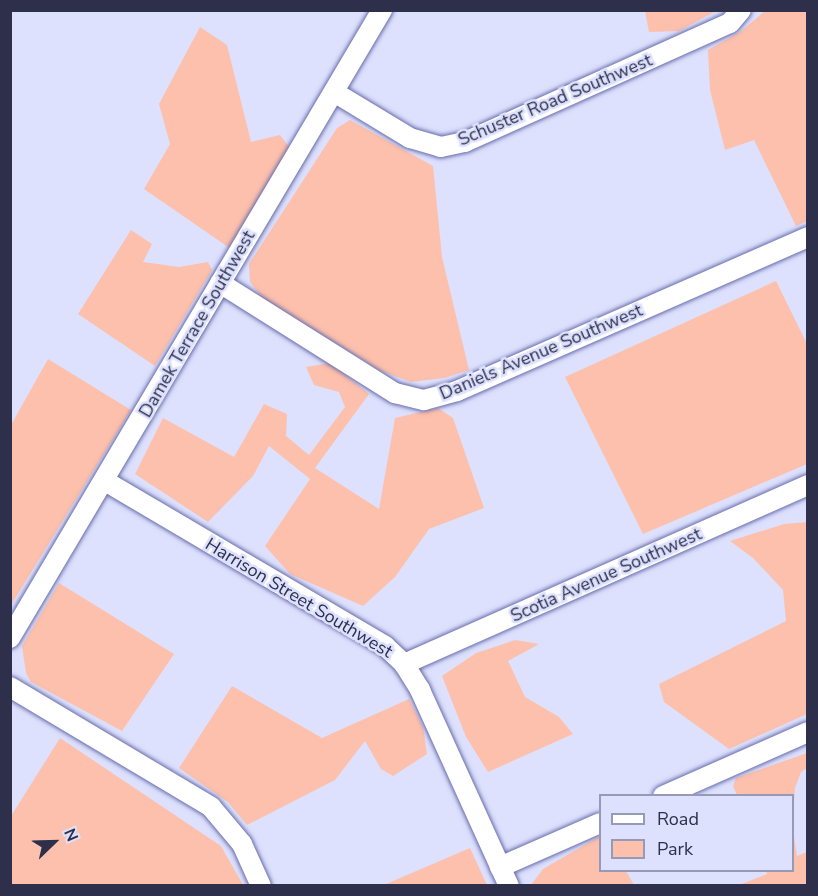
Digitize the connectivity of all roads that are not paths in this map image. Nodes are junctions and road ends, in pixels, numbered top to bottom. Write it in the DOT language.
graph roads {
  1 [pos="382,10"];
  2 [pos="741,10"];
  3 [pos="334,92"];
  4 [pos="807,237"];
  5 [pos="220,283"];
  6 [pos="105,481"];
  7 [pos="807,485"];
  8 [pos="10,638"];
  9 [pos="404,664"];
  10 [pos="10,687"];
  11 [pos="807,732"];
  12 [pos="665,794"];
  13 [pos="599,823"];
  14 [pos="501,867"];
  15 [pos="261,885"];
  16 [pos="509,885"];
  1 -- 3 [label="street, Damek Terrace Southwest"];
  2 -- 3 [label="street, Schuster Road Southwest"];
  3 -- 5 [label="street, Damek Terrace Southwest"];
  4 -- 5 [label="street, Daniels Avenue Southwest"];
  5 -- 6 [label="street, Damek Terrace Southwest"];
  6 -- 8 [label="street, Damek Terrace Southwest"];
  6 -- 9 [label="street, Harrison Street Southwest"];
  7 -- 9 [label="street, Scotia Avenue Southwest"];
  9 -- 14 [label="street, Harrison Street Southwest"];
  10 -- 15 [label="street"];
  11 -- 12 [label="street"];
  13 -- 14 [label="street"];
  14 -- 16 [label="street, Harrison Street Southwest"];
}
